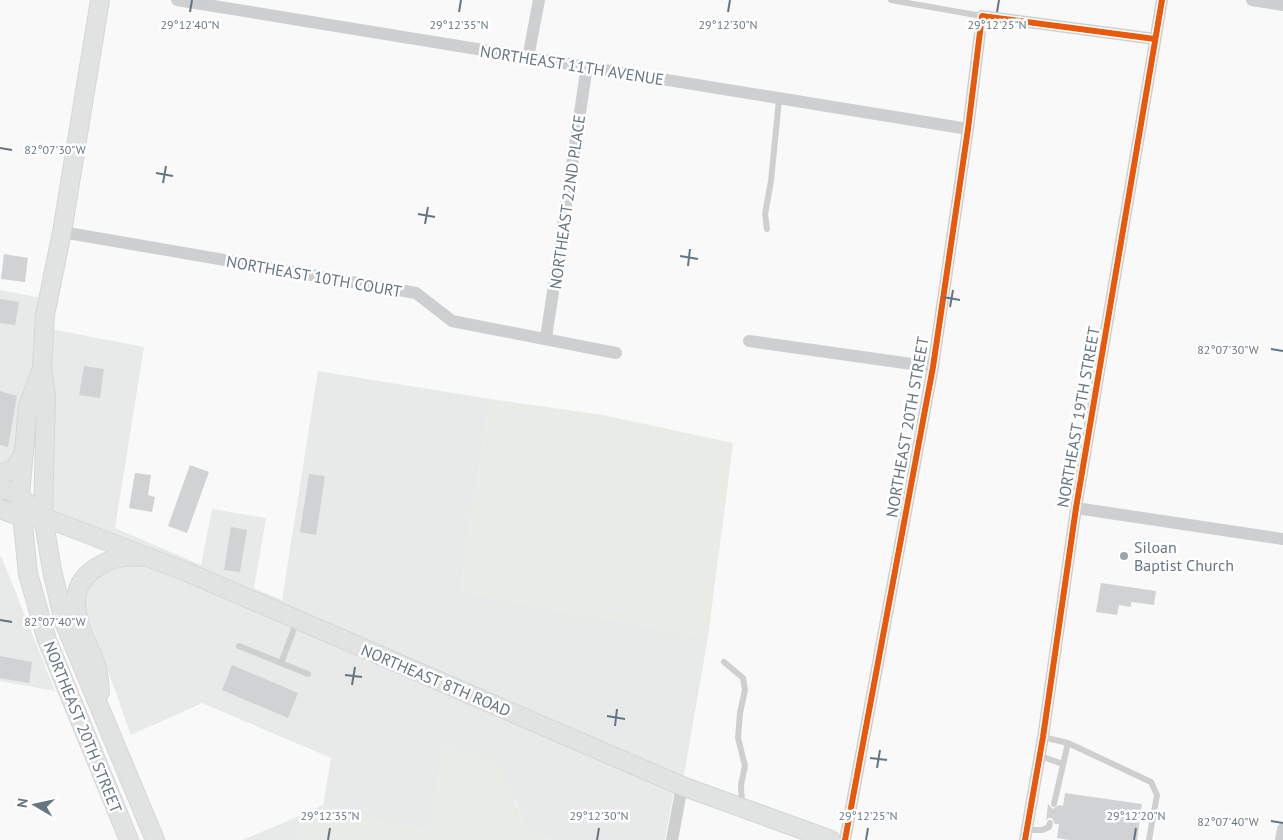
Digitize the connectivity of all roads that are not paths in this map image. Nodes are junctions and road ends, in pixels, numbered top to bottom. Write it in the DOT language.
graph roads {
  1 [pos="100,0"];
  2 [pos="177,0"];
  3 [pos="539,0"];
  4 [pos="891,0"];
  5 [pos="1162,0"];
  6 [pos="1252,0"];
  7 [pos="1283,5"];
  8 [pos="982,16"];
  9 [pos="1156,39"];
  10 [pos="528,58"];
  11 [pos="587,66"];
  12 [pos="779,99"];
  13 [pos="968,129"];
  14 [pos="766,229"];
  15 [pos="62,232"];
  16 [pos="546,338"];
  17 [pos="749,340"];
  18 [pos="616,353"];
  19 [pos="933,367"];
  20 [pos="42,368"];
  21 [pos="23,454"];
  22 [pos="0,474"];
  23 [pos="0,487"];
  24 [pos="20,496"];
  25 [pos="0,508"];
  26 [pos="1076,508"];
  27 [pos="22,517"];
  28 [pos="43,517"];
  29 [pos="1283,539"];
  30 [pos="156,559"];
  31 [pos="298,620"];
  32 [pos="239,646"];
  33 [pos="724,662"];
  34 [pos="281,663"];
  35 [pos="308,674"];
  36 [pos="104,717"];
  37 [pos="1043,737"];
  38 [pos="1068,743"];
  39 [pos="1040,756"];
  40 [pos="1063,764"];
  41 [pos="682,786"];
  42 [pos="1054,804"];
  43 [pos="742,808"];
  44 [pos="1050,823"];
  45 [pos="1283,829"];
  46 [pos="1026,835"];
  47 [pos="810,837"];
  48 [pos="129,840"];
  49 [pos="155,840"];
  50 [pos="672,840"];
  51 [pos="831,840"];
  52 [pos="845,840"];
  53 [pos="1149,840"];
  54 [pos="1281,840"];
  1 -- 15 [label="main road"];
  2 -- 10 [label="street, NORTHEAST 11TH AVENUE"];
  3 -- 10 [label="street"];
  4 -- 8 [label="lane"];
  5 -- 9 [label="street, NORTHEAST 19TH STREET"];
  6 -- 7 [label="street"];
  8 -- 9 [label="street"];
  8 -- 13 [label="street, NORTHEAST 20TH STREET"];
  9 -- 26 [label="street, NORTHEAST 19TH STREET"];
  10 -- 11 [label="street, NORTHEAST 11TH AVENUE"];
  11 -- 12 [label="street, NORTHEAST 11TH AVENUE"];
  11 -- 16 [label="street, NORTHEAST 22ND PLACE"];
  12 -- 13 [label="street, NORTHEAST 11TH AVENUE"];
  12 -- 14 [label="lane"];
  13 -- 19 [label="street, NORTHEAST 20TH STREET"];
  15 -- 16 [label="street, NORTHEAST 10TH COURT"];
  15 -- 20 [label="main road"];
  16 -- 18 [label="street, NORTHEAST 10TH COURT"];
  17 -- 19 [label="street"];
  19 -- 52 [label="street, NORTHEAST 20TH STREET"];
  20 -- 21 [label="main road, NORTHEAST 20TH STREET"];
  20 -- 28 [label="main road"];
  21 -- 22 [label="main road"];
  21 -- 24 [label="main road, NORTHEAST 20TH STREET"];
  23 -- 24 [label="main road, NORTHEAST 8TH ROAD"];
  24 -- 27 [label="main road, NORTHEAST 20TH STREET"];
  24 -- 28 [label="main road, NORTHEAST 8TH ROAD"];
  25 -- 27 [label="main road"];
  26 -- 29 [label="street"];
  26 -- 37 [label="street, NORTHEAST 19TH STREET"];
  27 -- 28 [label="main road, NORTHEAST 8TH ROAD"];
  27 -- 48 [label="main road, NORTHEAST 20TH STREET"];
  28 -- 30 [label="main road, NORTHEAST 8TH ROAD"];
  28 -- 36 [label="main road"];
  30 -- 31 [label="main road, NORTHEAST 8TH ROAD"];
  30 -- 36 [label="main road"];
  31 -- 34 [label="lane"];
  31 -- 41 [label="main road, NORTHEAST 8TH ROAD"];
  32 -- 34 [label="lane"];
  33 -- 43 [label="lane"];
  34 -- 35 [label="lane"];
  36 -- 49 [label="main road"];
  37 -- 38 [label="lane"];
  37 -- 39 [label="street, NORTHEAST 19TH STREET"];
  38 -- 40 [label="lane"];
  38 -- 53 [label="lane"];
  39 -- 40 [label="lane"];
  39 -- 46 [label="street, NORTHEAST 19TH STREET"];
  40 -- 42 [label="lane"];
  41 -- 43 [label="main road, NORTHEAST 8TH ROAD"];
  41 -- 50 [label="street"];
  43 -- 47 [label="main road, NORTHEAST 8TH ROAD"];
  44 -- 46 [label="lane"];
  45 -- 54 [label="street"];
  47 -- 51 [label="main road, NORTHEAST 8TH ROAD"];
}
